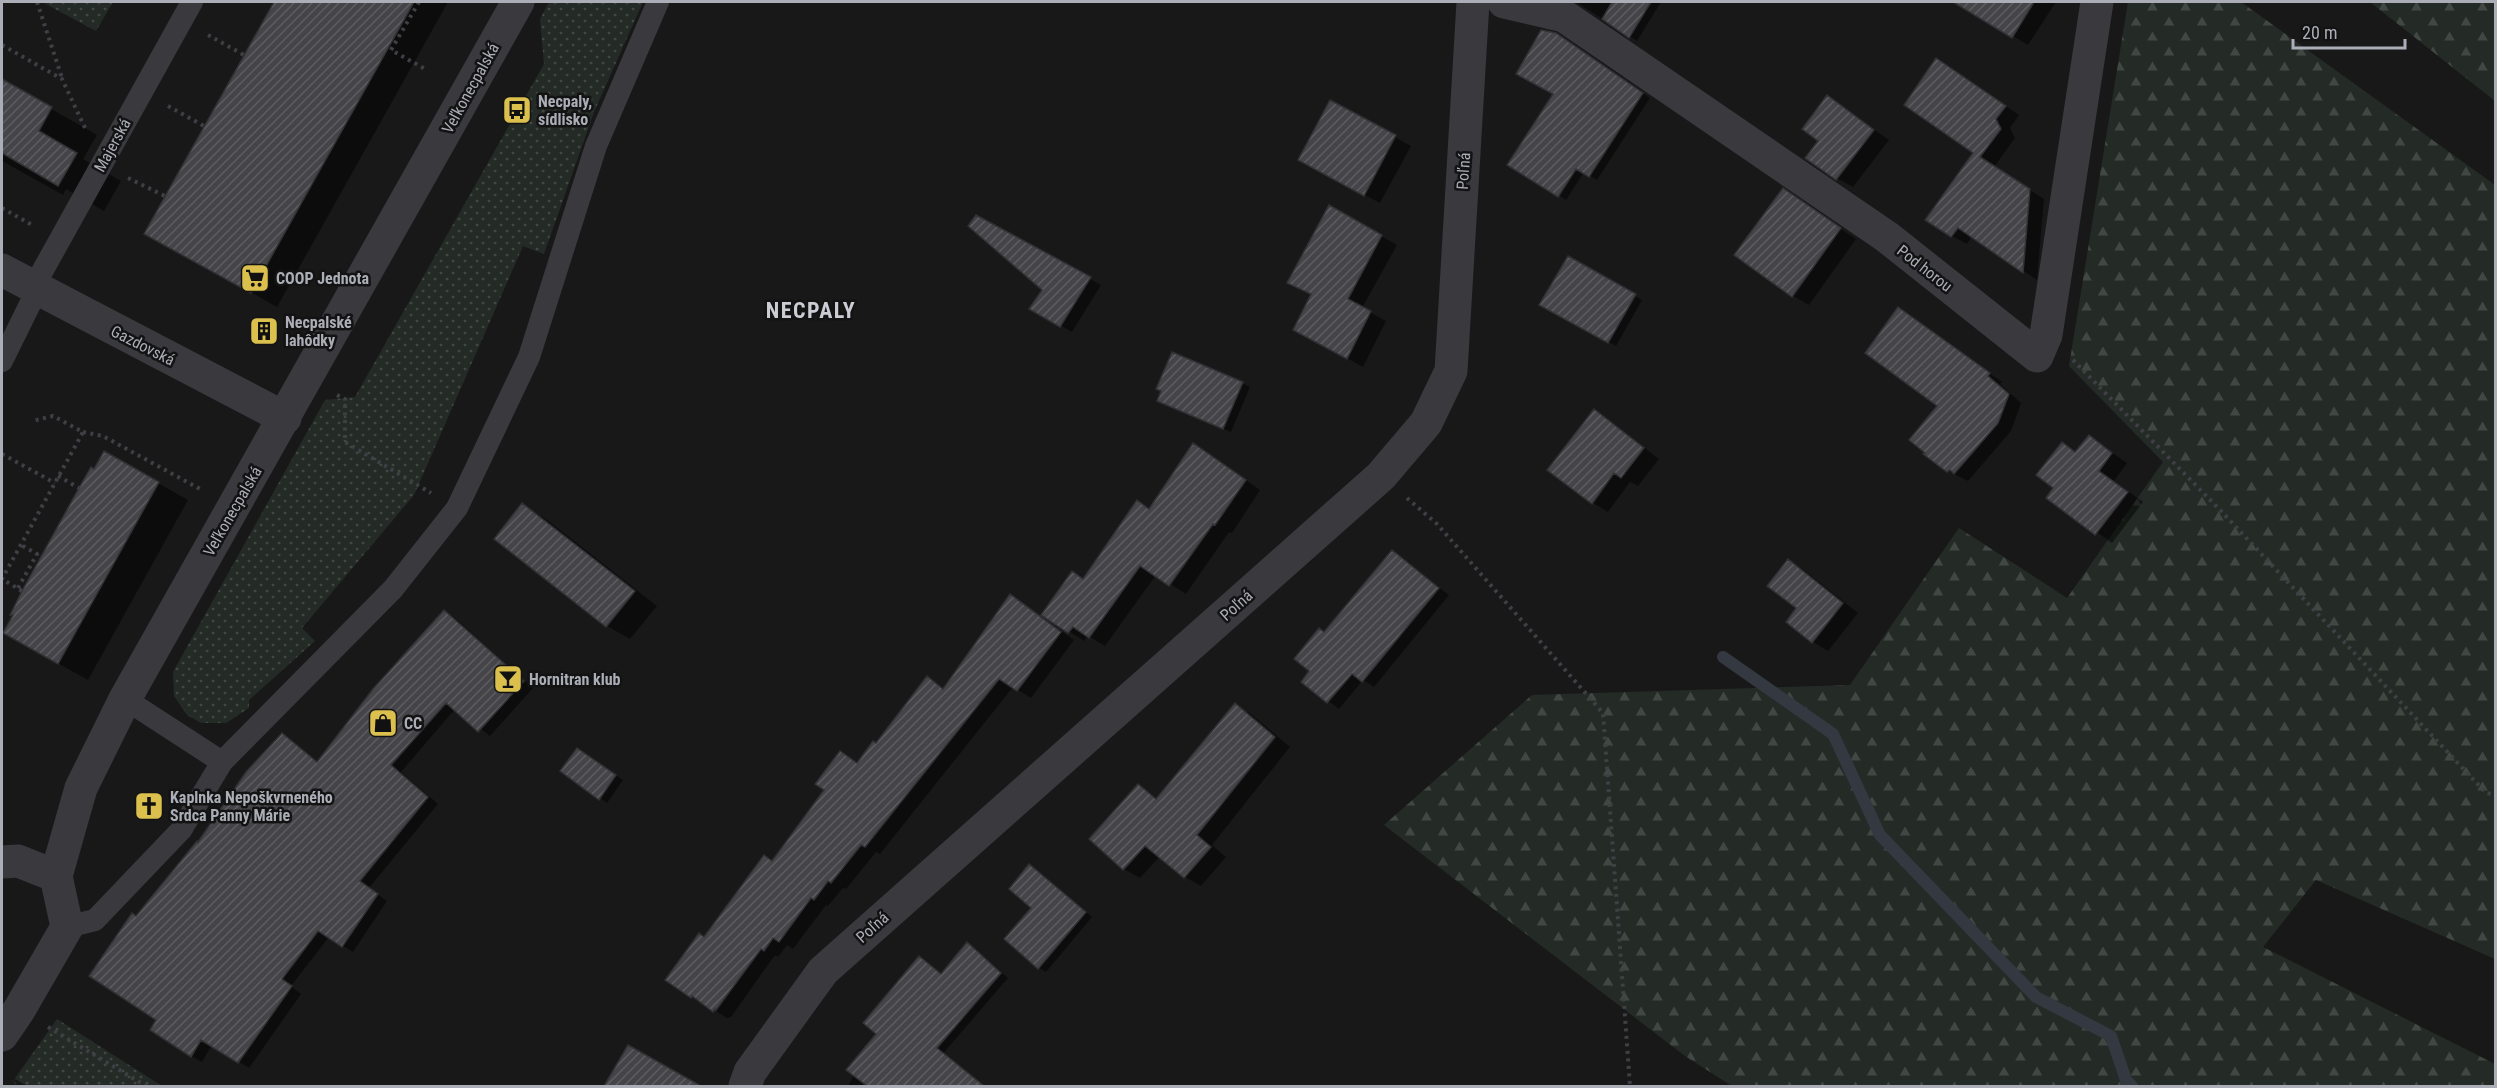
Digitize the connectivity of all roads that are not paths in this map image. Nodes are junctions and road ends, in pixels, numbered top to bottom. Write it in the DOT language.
graph roads {
  1 [pos="192,2"];
  2 [pos="518,2"];
  3 [pos="658,2"];
  4 [pos="1473,2"];
  5 [pos="1504,2"];
  6 [pos="2097,2"];
  7 [pos="2,270"];
  8 [pos="35,289"];
  9 [pos="2,361"];
  10 [pos="285,418"];
  11 [pos="125,699"];
  12 [pos="222,762"];
  13 [pos="2,862"];
  14 [pos="56,876"];
  15 [pos="67,927"];
  16 [pos="17,1013"];
  17 [pos="745,1086"];
  1 -- 8 [label="lane, Majerská"];
  2 -- 10 [label="street, Veľkonecpalská"];
  3 -- 12 [label="lane"];
  4 -- 17 [label="street, Poľná"];
  5 -- 6 [label="street, Pod horou"];
  7 -- 8 [label="street, Gazdovská"];
  8 -- 9 [label="lane, Majerská"];
  8 -- 10 [label="street, Gazdovská"];
  10 -- 11 [label="street, Veľkonecpalská"];
  11 -- 12 [label="lane"];
  11 -- 14 [label="street, Veľkonecpalská"];
  12 -- 15 [label="lane"];
  13 -- 14 [label="street"];
  14 -- 15 [label="street, Veľkonecpalská"];
  15 -- 16 [label="street"];
}
